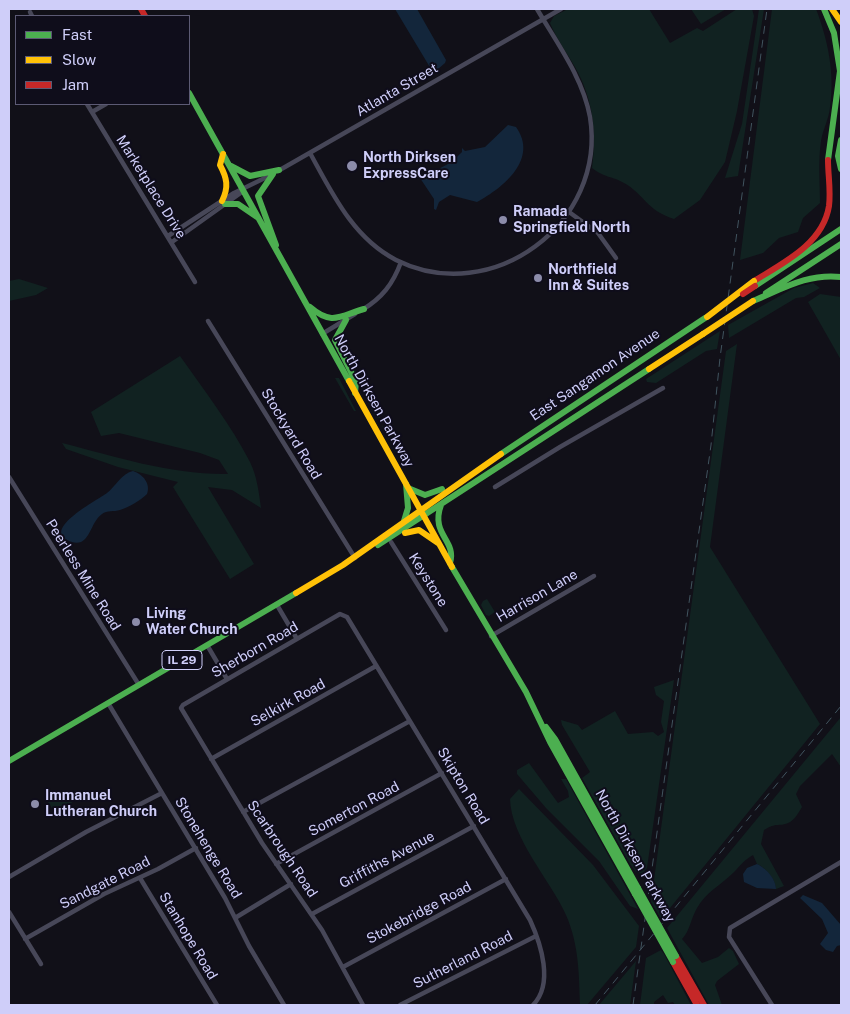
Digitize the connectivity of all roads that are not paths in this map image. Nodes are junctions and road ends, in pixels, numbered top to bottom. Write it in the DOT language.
graph roads {
  1 [pos="537,9"];
  2 [pos="561,9"];
  3 [pos="824,9"];
  4 [pos="832,9"];
  5 [pos="543,19"];
  6 [pos="841,22"];
  7 [pos="190,95"];
  8 [pos="88,105"];
  9 [pos="104,105"];
  10 [pos="92,112"];
  11 [pos="841,140"];
  12 [pos="310,153"];
  13 [pos="222,154"];
  14 [pos="229,165"];
  15 [pos="841,169"];
  16 [pos="279,170"];
  17 [pos="273,174"];
  18 [pos="243,190"];
  19 [pos="223,202"];
  20 [pos="569,212"];
  21 [pos="259,219"];
  22 [pos="841,229"];
  23 [pos="168,236"];
  24 [pos="172,242"];
  25 [pos="841,244"];
  26 [pos="276,249"];
  27 [pos="616,258"];
  28 [pos="401,262"];
  29 [pos="841,277"];
  30 [pos="196,282"];
  31 [pos="755,284"];
  32 [pos="303,300"];
  33 [pos="753,302"];
  34 [pos="364,309"];
  35 [pos="346,320"];
  36 [pos="208,321"];
  37 [pos="322,334"];
  38 [pos="663,388"];
  39 [pos="355,393"];
  40 [pos="477,470"];
  41 [pos="9,477"];
  42 [pos="407,486"];
  43 [pos="495,487"];
  44 [pos="441,505"];
  45 [pos="422,513"];
  46 [pos="404,521"];
  47 [pos="391,542"];
  48 [pos="383,543"];
  49 [pos="438,543"];
  50 [pos="368,549"];
  51 [pos="355,558"];
  52 [pos="450,563"];
  53 [pos="594,576"];
  54 [pos="277,605"];
  55 [pos="342,614"];
  56 [pos="446,630"];
  57 [pos="491,636"];
  58 [pos="296,639"];
  59 [pos="207,645"];
  60 [pos="376,666"];
  61 [pos="227,679"];
  62 [pos="139,686"];
  63 [pos="108,703"];
  64 [pos="181,707"];
  65 [pos="410,721"];
  66 [pos="211,760"];
  67 [pos="9,761"];
  68 [pos="442,773"];
  69 [pos="162,793"];
  70 [pos="243,812"];
  71 [pos="474,826"];
  72 [pos="196,848"];
  73 [pos="841,862"];
  74 [pos="276,864"];
  75 [pos="9,877"];
  76 [pos="140,878"];
  77 [pos="506,879"];
  78 [pos="290,884"];
  79 [pos="9,914"];
  80 [pos="312,914"];
  81 [pos="235,918"];
  82 [pos="536,936"];
  83 [pos="25,939"];
  84 [pos="675,959"];
  85 [pos="41,964"];
  86 [pos="343,967"];
  87 [pos="217,1005"];
  88 [pos="284,1005"];
  89 [pos="363,1005"];
  90 [pos="400,1005"];
  91 [pos="533,1005"];
  92 [pos="697,1005"];
  93 [pos="704,1005"];
  94 [pos="772,1005"];
  1 -- 5 [label="street"];
  2 -- 5 [label="street, Atlanta Street"];
  3 -- 31 [label="main road"];
  4 -- 6 [label="main road"];
  5 -- 12 [label="street, Atlanta Street"];
  5 -- 20 [label="street"];
  7 -- 13 [label="main road, North Dirksen Parkway"];
  8 -- 10 [label="street, Marketplace Drive"];
  9 -- 10 [label="street"];
  10 -- 23 [label="street, Marketplace Drive"];
  11 -- 15 [label="main road"];
  12 -- 16 [label="street, Atlanta Street"];
  12 -- 28 [label="street"];
  13 -- 14 [label="main road, North Dirksen Parkway"];
  13 -- 19 [label="main road"];
  14 -- 16 [label="main road"];
  14 -- 18 [label="main road, North Dirksen Parkway"];
  16 -- 17 [label="street, Atlanta Street"];
  17 -- 18 [label="street, Atlanta Street"];
  17 -- 26 [label="main road"];
  18 -- 19 [label="street, Atlanta Street"];
  18 -- 21 [label="main road, North Dirksen Parkway"];
  19 -- 21 [label="main road"];
  19 -- 23 [label="street, Atlanta Street"];
  19 -- 24 [label="street, Atlanta Street"];
  20 -- 27 [label="street"];
  20 -- 28 [label="street"];
  21 -- 26 [label="main road, North Dirksen Parkway"];
  22 -- 31 [label="main road"];
  23 -- 24 [label="street, Marketplace Drive"];
  24 -- 30 [label="street, Marketplace Drive"];
  25 -- 33 [label="main road, East Sangamon Avenue"];
  26 -- 32 [label="main road, North Dirksen Parkway"];
  28 -- 34 [label="street"];
  29 -- 33 [label="main road"];
  31 -- 40 [label="main road, East Sangamon Avenue, bridge"];
  32 -- 34 [label="main road"];
  32 -- 37 [label="main road, North Dirksen Parkway"];
  33 -- 44 [label="main road, East Sangamon Avenue, bridge"];
  34 -- 35 [label="street"];
  35 -- 37 [label="street"];
  35 -- 39 [label="main road"];
  36 -- 51 [label="street, Stockyard Road"];
  37 -- 39 [label="main road, North Dirksen Parkway"];
  38 -- 43 [label="street"];
  39 -- 42 [label="main road, North Dirksen Parkway"];
  40 -- 42 [label="main road"];
  40 -- 45 [label="main road, East Sangamon Avenue"];
  41 -- 62 [label="street, Peerless Mine Road"];
  42 -- 45 [label="main road, North Dirksen Parkway"];
  42 -- 46 [label="main road"];
  44 -- 45 [label="main road, East Sangamon Avenue"];
  44 -- 52 [label="main road"];
  45 -- 46 [label="main road, East Sangamon Avenue / IL 29"];
  45 -- 48 [label="main road, East Sangamon Avenue / IL 29"];
  45 -- 49 [label="main road, North Dirksen Parkway"];
  46 -- 50 [label="main road, East Sangamon Avenue / IL 29"];
  47 -- 48 [label="main road"];
  47 -- 49 [label="main road"];
  47 -- 56 [label="street, Keystone"];
  48 -- 50 [label="main road, East Sangamon Avenue / IL 29"];
  49 -- 52 [label="main road, North Dirksen Parkway"];
  50 -- 51 [label="main road, East Sangamon Avenue / IL 29"];
  51 -- 54 [label="main road, East Sangamon Avenue / IL 29"];
  52 -- 57 [label="main road, North Dirksen Parkway"];
  53 -- 57 [label="street, Harrison Lane"];
  54 -- 58 [label="street"];
  54 -- 59 [label="main road, East Sangamon Avenue / IL 29"];
  55 -- 58 [label="street, Sherborn Road"];
  55 -- 60 [label="street, Skipton Road"];
  57 -- 84 [label="main road, North Dirksen Parkway, bridge"];
  58 -- 61 [label="street, Sherborn Road"];
  59 -- 61 [label="street"];
  59 -- 62 [label="main road, East Sangamon Avenue / IL 29"];
  60 -- 65 [label="street, Skipton Road"];
  60 -- 66 [label="street, Selkirk Road"];
  61 -- 64 [label="street, Sherborn Road"];
  62 -- 63 [label="main road, East Sangamon Avenue / IL 29"];
  63 -- 67 [label="main road, East Sangamon Avenue / IL 29"];
  63 -- 69 [label="street, Stonehenge Road"];
  64 -- 66 [label="street, Scarbrough Road"];
  65 -- 68 [label="street, Skipton Road"];
  65 -- 70 [label="street"];
  66 -- 70 [label="street, Scarbrough Road"];
  68 -- 71 [label="street, Skipton Road"];
  68 -- 74 [label="street, Somerton Road"];
  69 -- 72 [label="street, Stonehenge Road"];
  69 -- 75 [label="street"];
  70 -- 74 [label="street, Scarbrough Road"];
  71 -- 77 [label="street, Skipton Road"];
  71 -- 80 [label="street, Griffiths Avenue"];
  72 -- 76 [label="street, Sandgate Road"];
  72 -- 81 [label="street, Stonehenge Road"];
  73 -- 94 [label="street"];
  74 -- 78 [label="street, Scarbrough Road"];
  76 -- 83 [label="street, Sandgate Road"];
  76 -- 87 [label="street, Stanhope Road"];
  77 -- 82 [label="street, Skipton Road"];
  77 -- 86 [label="street, Stokebridge Road"];
  78 -- 80 [label="street, Scarbrough Road"];
  78 -- 81 [label="street"];
  79 -- 83 [label="street"];
  80 -- 86 [label="street, Scarbrough Road"];
  81 -- 88 [label="street, Stonehenge Road"];
  82 -- 90 [label="street, Sutherland Road"];
  82 -- 91 [label="street, Skipton Road"];
  83 -- 85 [label="street"];
  84 -- 92 [label="main road, North Dirksen Parkway"];
  84 -- 93 [label="main road, North Dirksen Parkway"];
  86 -- 89 [label="street, Scarbrough Road"];
}
